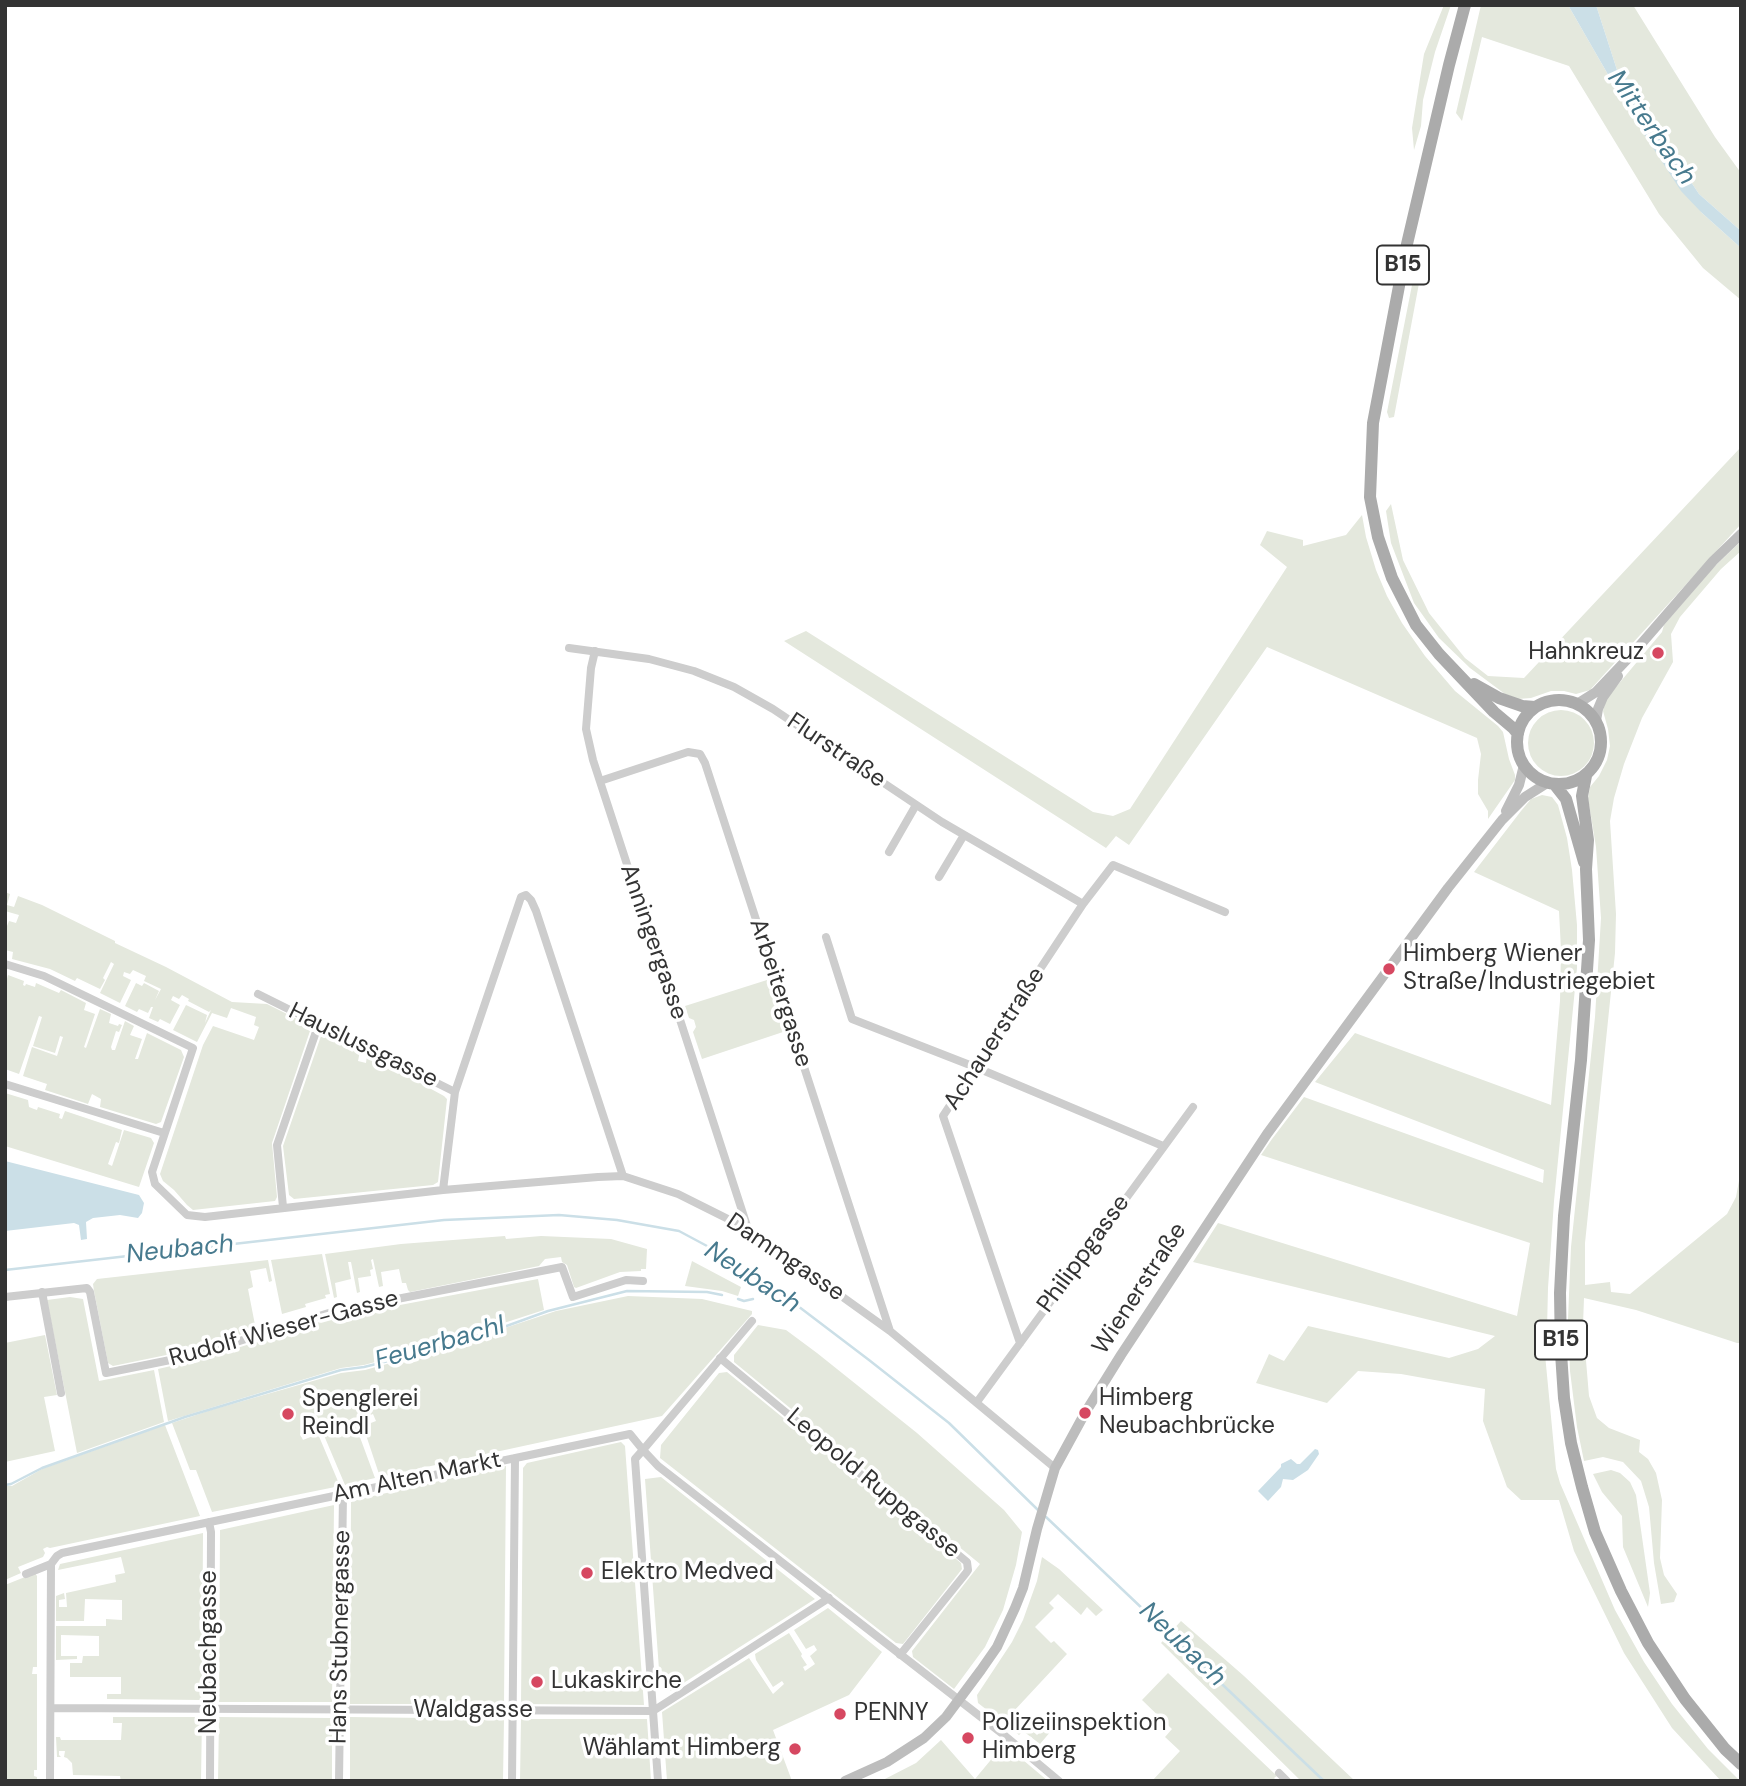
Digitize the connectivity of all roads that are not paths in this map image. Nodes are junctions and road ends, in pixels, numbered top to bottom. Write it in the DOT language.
graph roads {
  1 [pos="1465,5"];
  2 [pos="1741,534"];
  3 [pos="569,648"];
  4 [pos="595,651"];
  5 [pos="1635,651"];
  6 [pos="1462,677"];
  7 [pos="1577,704"];
  8 [pos="1535,707"];
  9 [pos="1596,721"];
  10 [pos="1518,734"];
  11 [pos="1524,765"];
  12 [pos="1586,776"];
  13 [pos="600,781"];
  14 [pos="1551,784"];
  15 [pos="916,805"];
  16 [pos="1502,820"];
  17 [pos="964,835"];
  18 [pos="889,852"];
  19 [pos="1586,869"];
  20 [pos="939,877"];
  21 [pos="1083,904"];
  22 [pos="1225,912"];
  23 [pos="826,937"];
  24 [pos="5,964"];
  25 [pos="258,994"];
  26 [pos="319,1023"];
  27 [pos="975,1068"];
  28 [pos="5,1084"];
  29 [pos="455,1091"];
  30 [pos="1193,1107"];
  31 [pos="164,1133"];
  32 [pos="1163,1146"];
  33 [pos="623,1176"];
  34 [pos="443,1190"];
  35 [pos="284,1207"];
  36 [pos="748,1229"];
  37 [pos="643,1280"];
  38 [pos="42,1292"];
  39 [pos="5,1297"];
  40 [pos="752,1321"];
  41 [pos="890,1331"];
  42 [pos="1020,1343"];
  43 [pos="720,1358"];
  44 [pos="61,1393"];
  45 [pos="977,1402"];
  46 [pos="643,1450"];
  47 [pos="515,1458"];
  48 [pos="1055,1468"];
  49 [pos="343,1494"];
  50 [pos="209,1522"];
  51 [pos="51,1564"];
  52 [pos="26,1574"];
  53 [pos="829,1598"];
  54 [pos="900,1656"];
  55 [pos="959,1701"];
  56 [pos="51,1708"];
  57 [pos="211,1709"];
  58 [pos="340,1710"];
  59 [pos="512,1711"];
  60 [pos="653,1711"];
  61 [pos="1741,1764"];
  62 [pos="1279,1773"];
  63 [pos="859,1778"];
  64 [pos="50,1781"];
  65 [pos="210,1781"];
  66 [pos="339,1781"];
  67 [pos="512,1781"];
  68 [pos="658,1781"];
  69 [pos="845,1781"];
  70 [pos="1059,1781"];
  71 [pos="1287,1781"];
  1 -- 6 [label="main road, B15"];
  2 -- 5 [label="street"];
  3 -- 4 [label="street, Flurstraße"];
  4 -- 13 [label="street, Anningergasse"];
  4 -- 15 [label="street, Flurstraße"];
  5 -- 7 [label="street"];
  5 -- 9 [label="street"];
  6 -- 8 [label="main road, B15"];
  6 -- 10 [label="main road, B15"];
  7 -- 8 [label="main road, B15"];
  7 -- 9 [label="main road"];
  8 -- 10 [label="main road"];
  9 -- 12 [label="main road, B15"];
  10 -- 11 [label="main road"];
  11 -- 14 [label="main road, B15"];
  11 -- 16 [label="street, Wienerstraße"];
  12 -- 14 [label="main road"];
  12 -- 19 [label="main road, B15"];
  13 -- 36 [label="street, Anningergasse"];
  13 -- 41 [label="street, Arbeitergasse"];
  14 -- 16 [label="street, Wienerstraße"];
  14 -- 19 [label="main road, B15"];
  15 -- 17 [label="street, Flurstraße"];
  15 -- 18 [label="street"];
  16 -- 48 [label="street, Wienerstraße"];
  17 -- 20 [label="street"];
  17 -- 21 [label="street, Flurstraße"];
  19 -- 61 [label="main road, B15"];
  21 -- 22 [label="street, Achauerstraße"];
  21 -- 27 [label="street, Achauerstraße"];
  23 -- 27 [label="street"];
  24 -- 31 [label="street"];
  25 -- 26 [label="street, Hauslussgasse"];
  26 -- 29 [label="street, Hauslussgasse"];
  26 -- 35 [label="street"];
  27 -- 32 [label="street"];
  27 -- 42 [label="street, Achauerstraße"];
  28 -- 31 [label="street"];
  29 -- 33 [label="street"];
  29 -- 34 [label="street, Hauslussgasse"];
  30 -- 32 [label="street, Philippgasse"];
  31 -- 35 [label="street, Dammgasse"];
  32 -- 42 [label="street, Philippgasse"];
  33 -- 34 [label="street, Dammgasse"];
  33 -- 36 [label="street, Dammgasse"];
  34 -- 35 [label="street, Dammgasse"];
  36 -- 41 [label="street, Dammgasse"];
  37 -- 38 [label="street, Rudolf Wieser-Gasse"];
  38 -- 39 [label="street"];
  38 -- 44 [label="street"];
  40 -- 43 [label="street"];
  41 -- 45 [label="street, Dammgasse"];
  42 -- 45 [label="street, Philippgasse"];
  43 -- 46 [label="street"];
  43 -- 54 [label="street, Leopold Ruppgasse"];
  45 -- 48 [label="street, Dammgasse"];
  46 -- 47 [label="street, Am Alten Markt"];
  46 -- 53 [label="street"];
  46 -- 60 [label="street"];
  47 -- 49 [label="street, Am Alten Markt"];
  47 -- 59 [label="street"];
  48 -- 55 [label="street, Wienerstraße"];
  49 -- 50 [label="street, Am Alten Markt"];
  49 -- 58 [label="street, Hans Stubnergasse"];
  50 -- 51 [label="street, Am Alten Markt"];
  50 -- 57 [label="street, Neubachgasse"];
  51 -- 52 [label="street, Am Alten Markt"];
  51 -- 56 [label="street"];
  53 -- 54 [label="street"];
  53 -- 60 [label="street"];
  54 -- 55 [label="street"];
  55 -- 63 [label="street, Wienerstraße"];
  55 -- 70 [label="street"];
  56 -- 57 [label="street, Waldgasse"];
  56 -- 64 [label="street"];
  57 -- 58 [label="street, Waldgasse"];
  57 -- 65 [label="street, Neubachgasse"];
  58 -- 59 [label="street, Waldgasse"];
  58 -- 66 [label="street, Hans Stubnergasse"];
  59 -- 60 [label="street, Waldgasse"];
  59 -- 67 [label="street"];
  60 -- 68 [label="street"];
  62 -- 71 [label="street"];
  63 -- 69 [label="street, Wienerstraße"];
}
